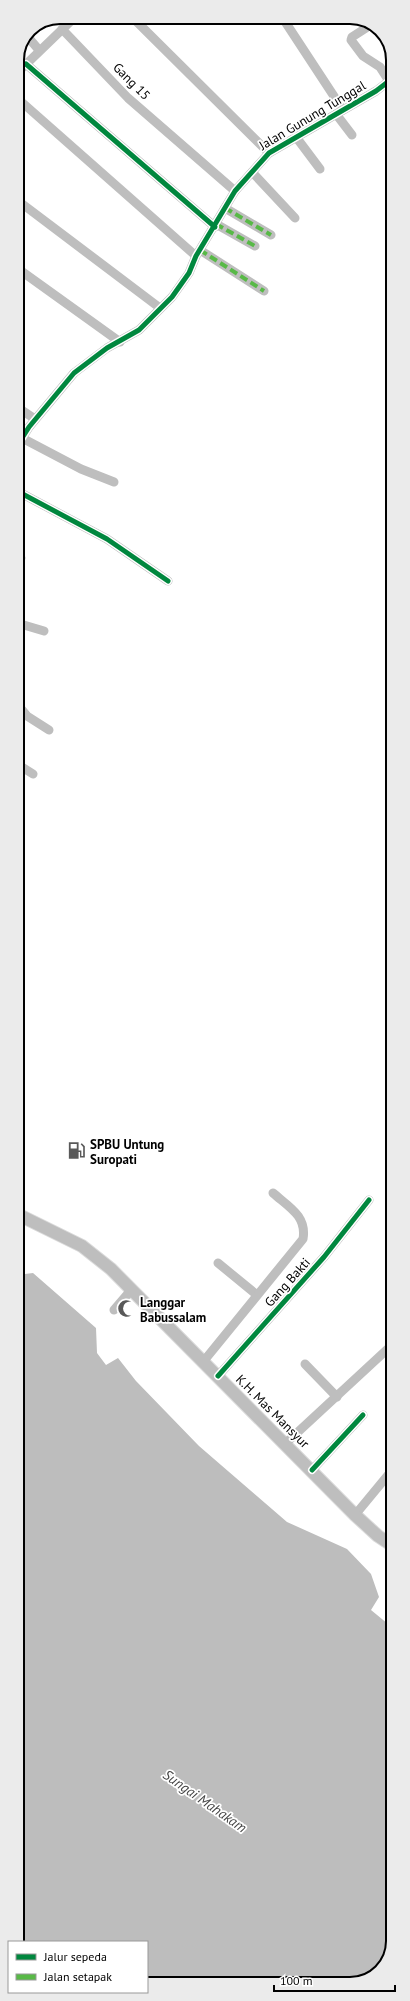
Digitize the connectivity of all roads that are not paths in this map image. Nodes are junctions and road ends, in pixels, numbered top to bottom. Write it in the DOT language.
graph roads {
  1 [pos="67,24"];
  2 [pos="139,24"];
  3 [pos="286,24"];
  4 [pos="366,28"];
  5 [pos="62,29"];
  6 [pos="30,40"];
  7 [pos="39,50"];
  8 [pos="26,64"];
  9 [pos="386,74"];
  10 [pos="386,84"];
  11 [pos="24,104"];
  12 [pos="340,112"];
  13 [pos="352,135"];
  14 [pos="296,138"];
  15 [pos="269,153"];
  16 [pos="320,169"];
  17 [pos="252,172"];
  18 [pos="235,191"];
  19 [pos="24,205"];
  20 [pos="225,208"];
  21 [pos="295,218"];
  22 [pos="216,225"];
  23 [pos="271,235"];
  24 [pos="255,246"];
  25 [pos="198,253"];
  26 [pos="24,273"];
  27 [pos="264,291"];
  28 [pos="160,308"];
  29 [pos="120,342"];
  30 [pos="24,412"];
  31 [pos="35,419"];
  32 [pos="24,435"];
  33 [pos="24,444"];
  34 [pos="114,482"];
  35 [pos="24,494"];
  36 [pos="168,581"];
  37 [pos="24,625"];
  38 [pos="44,631"];
  39 [pos="24,712"];
  40 [pos="49,730"];
  41 [pos="24,768"];
  42 [pos="33,774"];
  43 [pos="273,1193"];
  44 [pos="369,1200"];
  45 [pos="24,1217"];
  46 [pos="218,1263"];
  47 [pos="132,1289"];
  48 [pos="257,1295"];
  49 [pos="114,1310"];
  50 [pos="386,1351"];
  51 [pos="203,1362"];
  52 [pos="305,1364"];
  53 [pos="218,1376"];
  54 [pos="337,1397"];
  55 [pos="363,1415"];
  56 [pos="286,1443"];
  57 [pos="312,1470"];
  58 [pos="386,1478"];
  59 [pos="356,1515"];
  60 [pos="386,1541"];
  1 -- 5 [label="street"];
  2 -- 15 [label="street"];
  3 -- 12 [label="street"];
  4 -- 9 [label="street"];
  5 -- 7 [label="street"];
  5 -- 18 [label="street, Gang 15"];
  6 -- 7 [label="street"];
  7 -- 8 [label="street"];
  8 -- 22 [label="street"];
  10 -- 12 [label="street, Jalan Gunung Tunggal"];
  11 -- 25 [label="street"];
  12 -- 13 [label="street"];
  12 -- 14 [label="street, Jalan Gunung Tunggal"];
  14 -- 15 [label="street, Jalan Gunung Tunggal"];
  14 -- 16 [label="street"];
  15 -- 17 [label="street, Jalan Gunung Tunggal"];
  17 -- 18 [label="street, Jalan Gunung Tunggal"];
  17 -- 21 [label="street"];
  18 -- 20 [label="street, Jalan Gunung Tunggal"];
  19 -- 28 [label="street"];
  20 -- 22 [label="street, Jalan Gunung Tunggal"];
  20 -- 23 [label="street"];
  22 -- 24 [label="street"];
  22 -- 25 [label="street, Jalan Gunung Tunggal"];
  25 -- 27 [label="street"];
  25 -- 28 [label="street, Jalan Gunung Tunggal"];
  26 -- 29 [label="street"];
  28 -- 29 [label="street, Jalan Gunung Tunggal"];
  29 -- 31 [label="street, Jalan Gunung Tunggal"];
  30 -- 31 [label="street"];
  31 -- 32 [label="street, Jalan Gunung Tunggal"];
  33 -- 34 [label="street"];
  35 -- 36 [label="street"];
  37 -- 38 [label="street"];
  39 -- 40 [label="street"];
  41 -- 42 [label="street"];
  43 -- 48 [label="street"];
  44 -- 53 [label="street, Gang Bakti"];
  45 -- 47 [label="main road, K.H. Mas Mansyur"];
  46 -- 48 [label="street"];
  47 -- 49 [label="street"];
  47 -- 51 [label="main road, K.H. Mas Mansyur"];
  48 -- 51 [label="street"];
  50 -- 54 [label="street"];
  51 -- 53 [label="main road, K.H. Mas Mansyur"];
  52 -- 54 [label="street"];
  53 -- 56 [label="main road, K.H. Mas Mansyur"];
  54 -- 56 [label="street"];
  55 -- 57 [label="street"];
  56 -- 57 [label="main road, K.H. Mas Mansyur"];
  57 -- 59 [label="main road, K.H. Mas Mansyur"];
  58 -- 59 [label="street"];
  59 -- 60 [label="main road, K.H. Mas Mansyur"];
}
